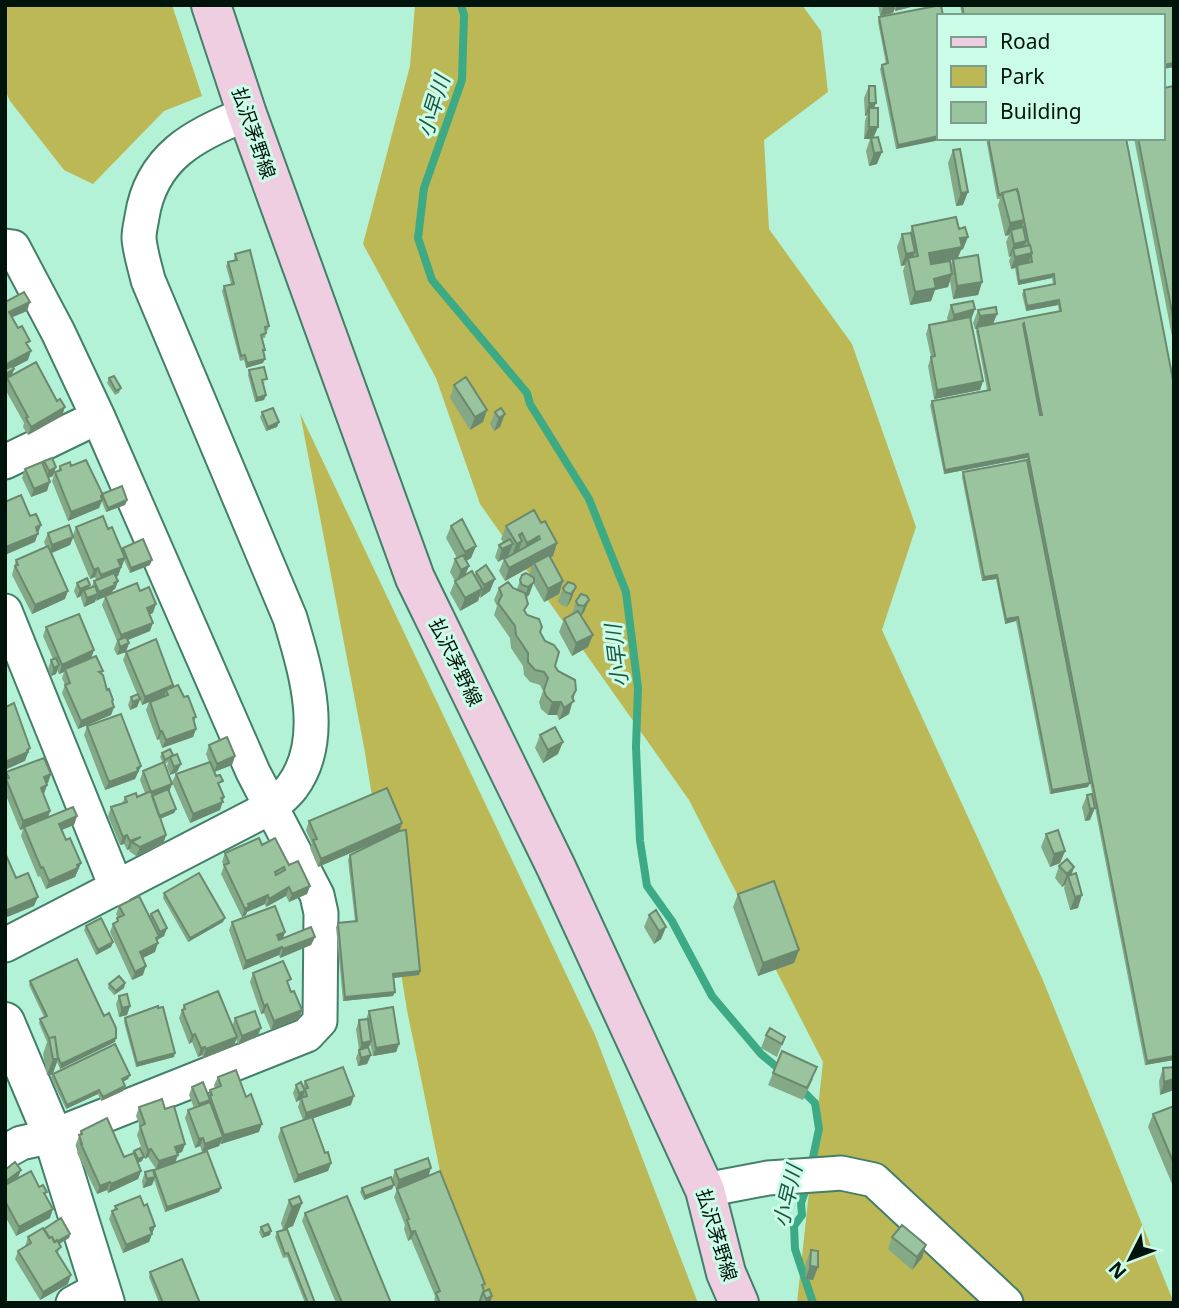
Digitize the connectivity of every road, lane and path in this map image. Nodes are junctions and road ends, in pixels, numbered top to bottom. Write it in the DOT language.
graph roads {
  1 [pos="211,5"];
  2 [pos="247,114"];
  3 [pos="5,246"];
  4 [pos="98,417"];
  5 [pos="5,462"];
  6 [pos="5,611"];
  7 [pos="273,806"];
  8 [pos="117,889"];
  9 [pos="5,945"];
  10 [pos="5,1022"];
  11 [pos="53,1136"];
  12 [pos="5,1152"];
  13 [pos="705,1190"];
  14 [pos="92,1298"];
  15 [pos="740,1303"];
  16 [pos="1006,1303"];
  1 -- 2 [label="main road, 払沢茅野線"];
  2 -- 7 [label="street"];
  2 -- 13 [label="main road, 払沢茅野線"];
  3 -- 4 [label="street"];
  4 -- 5 [label="street"];
  4 -- 7 [label="street"];
  6 -- 8 [label="street"];
  7 -- 8 [label="street"];
  7 -- 11 [label="street"];
  8 -- 9 [label="street"];
  10 -- 11 [label="street"];
  11 -- 12 [label="street"];
  11 -- 14 [label="street"];
  13 -- 15 [label="main road, 払沢茅野線"];
  13 -- 16 [label="street"];
}
